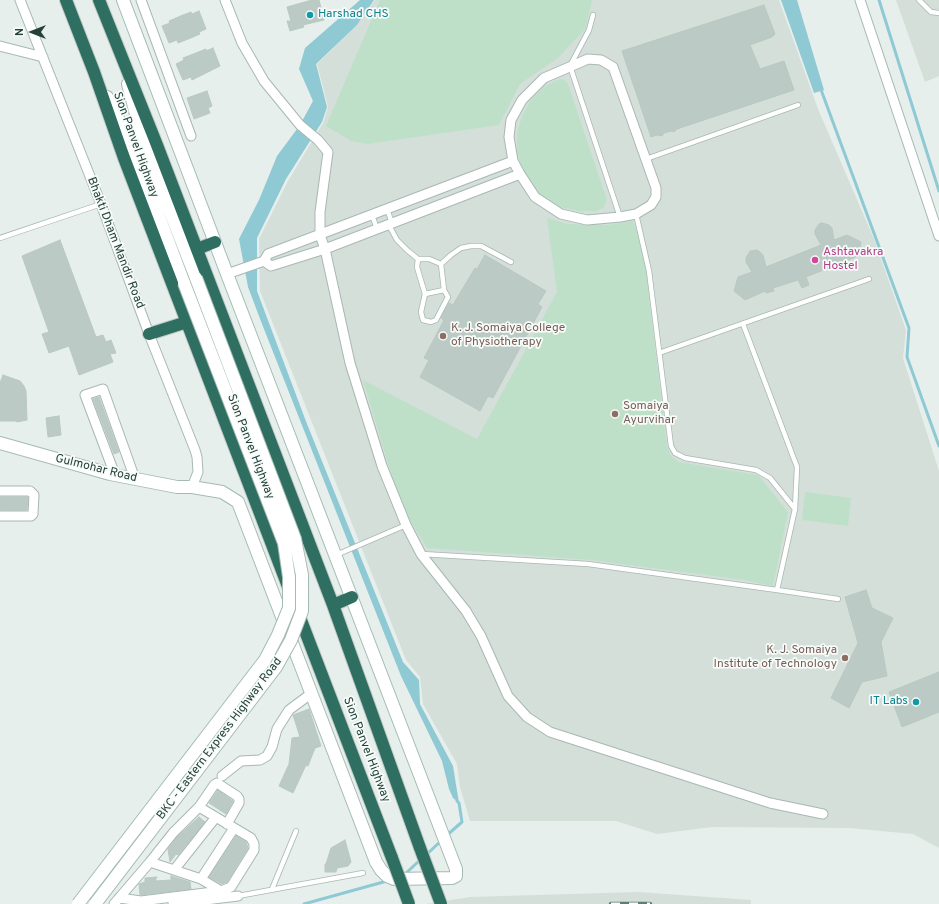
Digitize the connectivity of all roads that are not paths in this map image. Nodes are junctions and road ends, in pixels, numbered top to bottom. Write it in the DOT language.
graph roads {
  1 [pos="20,0"];
  2 [pos="66,0"];
  3 [pos="99,0"];
  4 [pos="123,0"];
  5 [pos="141,0"];
  6 [pos="225,0"];
  7 [pos="860,0"];
  8 [pos="919,0"];
  9 [pos="939,13"];
  10 [pos="593,15"];
  11 [pos="0,46"];
  12 [pos="43,57"];
  13 [pos="123,61"];
  14 [pos="570,66"];
  15 [pos="94,72"];
  16 [pos="798,105"];
  17 [pos="191,136"];
  18 [pos="646,159"];
  19 [pos="513,161"];
  20 [pos="520,174"];
  21 [pos="100,204"];
  22 [pos="387,209"];
  23 [pos="636,214"];
  24 [pos="372,215"];
  25 [pos="620,217"];
  26 [pos="390,224"];
  27 [pos="377,229"];
  28 [pos="320,235"];
  29 [pos="939,236"];
  30 [pos="0,238"];
  31 [pos="215,242"];
  32 [pos="197,249"];
  33 [pos="325,249"];
  34 [pos="418,259"];
  35 [pos="262,262"];
  36 [pos="511,262"];
  37 [pos="441,264"];
  38 [pos="232,272"];
  39 [pos="869,279"];
  40 [pos="444,290"];
  41 [pos="425,294"];
  42 [pos="187,322"];
  43 [pos="743,324"];
  44 [pos="149,334"];
  45 [pos="659,353"];
  46 [pos="0,443"];
  47 [pos="127,456"];
  48 [pos="109,460"];
  49 [pos="115,475"];
  50 [pos="135,479"];
  51 [pos="192,487"];
  52 [pos="0,491"];
  53 [pos="795,509"];
  54 [pos="0,516"];
  55 [pos="406,525"];
  56 [pos="421,554"];
  57 [pos="336,555"];
  58 [pos="777,590"];
  59 [pos="352,597"];
  60 [pos="838,599"];
  61 [pos="333,605"];
  62 [pos="312,693"];
  63 [pos="222,776"];
  64 [pos="199,807"];
  65 [pos="824,814"];
  66 [pos="216,817"];
  67 [pos="231,826"];
  68 [pos="296,832"];
  69 [pos="150,862"];
  70 [pos="174,870"];
  71 [pos="363,874"];
  72 [pos="201,879"];
  73 [pos="272,889"];
  74 [pos="221,891"];
  75 [pos="238,896"];
  76 [pos="117,901"];
  77 [pos="78,904"];
  78 [pos="95,904"];
  79 [pos="173,904"];
  80 [pos="409,904"];
  81 [pos="441,904"];
  1 -- 12 [label="street, Bhakti Dham Mandir Road"];
  2 -- 15 [label="highway, Sion Panvel Highway"];
  3 -- 13 [label="highway, Sion Panvel Highway"];
  4 -- 31 [label="main road"];
  5 -- 17 [label="street"];
  6 -- 28 [label="street"];
  7 -- 29 [label="street"];
  8 -- 9 [label="lane"];
  10 -- 14 [label="lane"];
  11 -- 12 [label="street"];
  12 -- 21 [label="street, Bhakti Dham Mandir Road"];
  13 -- 32 [label="highway, Sion Panvel Highway"];
  13 -- 78 [label="main road, BKC - Eastern Express Highway Road, bridge"];
  14 -- 18 [label="street"];
  14 -- 19 [label="street"];
  14 -- 25 [label="lane"];
  15 -- 42 [label="highway, Sion Panvel Highway"];
  15 -- 77 [label="main road, BKC - Eastern Express Highway Road, bridge"];
  16 -- 18 [label="lane"];
  18 -- 23 [label="street"];
  19 -- 20 [label="street"];
  19 -- 22 [label="street"];
  20 -- 25 [label="street"];
  20 -- 26 [label="street"];
  21 -- 30 [label="lane"];
  21 -- 44 [label="street, Bhakti Dham Mandir Road"];
  22 -- 24 [label="street"];
  22 -- 26 [label="lane"];
  23 -- 25 [label="street"];
  23 -- 45 [label="lane"];
  24 -- 27 [label="lane"];
  24 -- 28 [label="street"];
  26 -- 27 [label="street"];
  26 -- 34 [label="lane"];
  27 -- 33 [label="street"];
  28 -- 33 [label="street"];
  28 -- 35 [label="street"];
  31 -- 32 [label="highway"];
  31 -- 38 [label="main road"];
  32 -- 61 [label="highway, Sion Panvel Highway"];
  33 -- 35 [label="street"];
  33 -- 55 [label="street"];
  34 -- 37 [label="lane"];
  34 -- 41 [label="lane"];
  35 -- 38 [label="street"];
  36 -- 37 [label="lane"];
  37 -- 40 [label="lane"];
  38 -- 57 [label="main road"];
  39 -- 43 [label="lane"];
  40 -- 41 [label="lane"];
  40 -- 41 [label="lane"];
  42 -- 44 [label="highway"];
  42 -- 80 [label="highway, Sion Panvel Highway, bridge"];
  43 -- 45 [label="lane"];
  43 -- 53 [label="lane"];
  44 -- 51 [label="street, Bhakti Dham Mandir Road"];
  45 -- 53 [label="lane"];
  46 -- 49 [label="main road, Gulmohar Road"];
  47 -- 48 [label="street"];
  47 -- 48 [label="street"];
  47 -- 50 [label="street"];
  48 -- 49 [label="street"];
  49 -- 50 [label="main road, Gulmohar Road"];
  50 -- 51 [label="main road, Gulmohar Road"];
  51 -- 62 [label="main road, Gulmohar Road"];
  52 -- 54 [label="street"];
  53 -- 58 [label="lane"];
  55 -- 56 [label="street"];
  55 -- 57 [label="lane"];
  56 -- 58 [label="lane"];
  56 -- 65 [label="street"];
  57 -- 59 [label="main road"];
  58 -- 60 [label="lane"];
  59 -- 61 [label="highway"];
  59 -- 62 [label="main road, Gulmohar Road"];
  61 -- 81 [label="highway, Sion Panvel Highway, bridge"];
  62 -- 63 [label="street"];
  64 -- 66 [label="street"];
  64 -- 67 [label="street"];
  64 -- 69 [label="street"];
  66 -- 67 [label="street"];
  66 -- 70 [label="street"];
  67 -- 72 [label="street"];
  67 -- 74 [label="street"];
  68 -- 73 [label="lane"];
  69 -- 70 [label="street"];
  69 -- 76 [label="street"];
  70 -- 72 [label="street"];
  71 -- 73 [label="lane"];
  72 -- 74 [label="street"];
  73 -- 75 [label="lane"];
  74 -- 76 [label="street"];
  75 -- 79 [label="street"];
}
